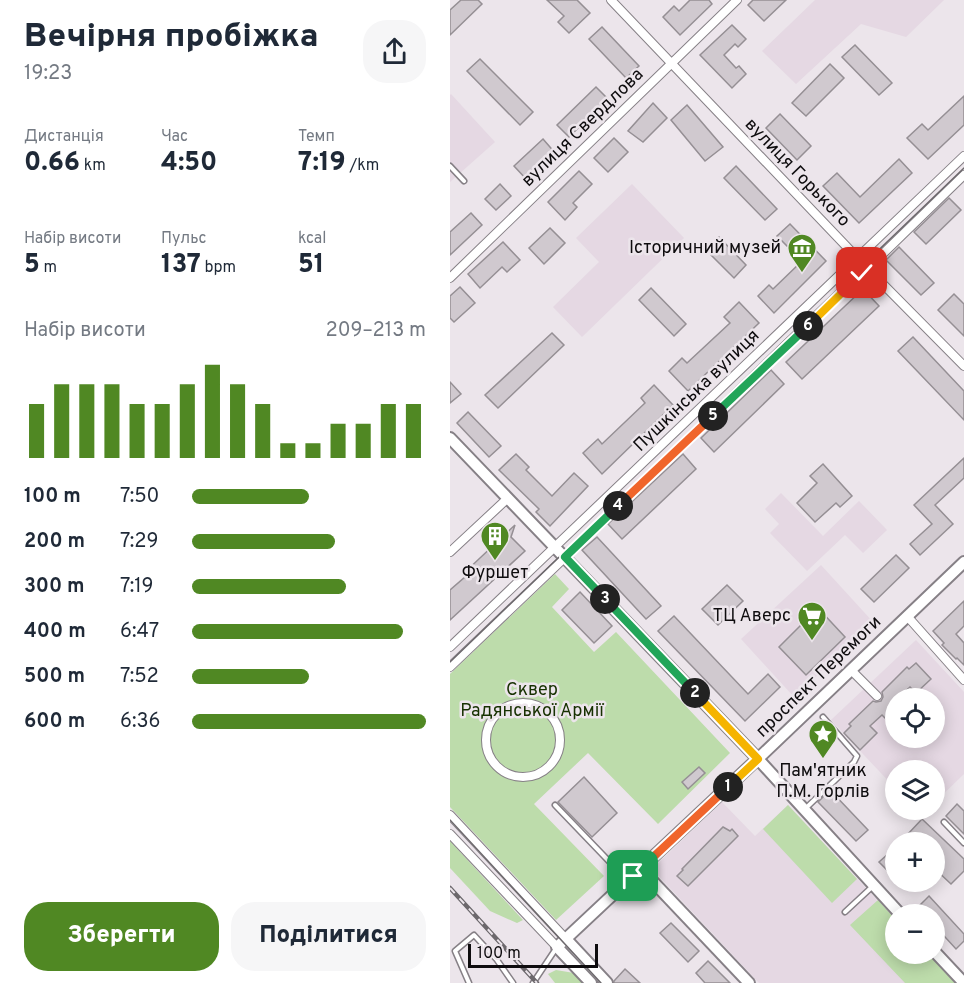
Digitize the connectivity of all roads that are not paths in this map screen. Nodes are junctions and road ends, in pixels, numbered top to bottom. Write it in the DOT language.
graph roads {
  1 [pos="611,0"];
  2 [pos="737,0"];
  3 [pos="670,64"];
  4 [pos="964,156"];
  5 [pos="450,166"];
  6 [pos="964,175"];
  7 [pos="464,181"];
  8 [pos="858,258"];
  9 [pos="867,268"];
  10 [pos="450,278"];
  11 [pos="964,366"];
  12 [pos="450,438"];
  13 [pos="508,498"];
  14 [pos="555,547"];
  15 [pos="450,552"];
  16 [pos="565,557"];
  17 [pos="964,562"];
  18 [pos="907,616"];
  19 [pos="450,647"];
  20 [pos="450,667"];
  21 [pos="851,670"];
  22 [pos="964,680"];
  23 [pos="878,696"];
  24 [pos="823,717"];
  25 [pos="559,742"];
  26 [pos="758,759"];
  27 [pos="555,805"];
  28 [pos="804,810"];
  29 [pos="450,815"];
  30 [pos="944,822"];
  31 [pos="450,834"];
  32 [pos="964,843"];
  33 [pos="641,869"];
  34 [pos="628,881"];
  35 [pos="873,885"];
  36 [pos="891,904"];
  37 [pos="845,912"];
  38 [pos="566,939"];
  39 [pos="557,947"];
  40 [pos="945,963"];
  41 [pos="469,983"];
  42 [pos="513,983"];
  43 [pos="533,983"];
  44 [pos="591,983"];
  45 [pos="607,983"];
  46 [pos="749,983"];
  47 [pos="964,983"];
  1 -- 3 [label="street, вулиця Горького"];
  2 -- 3 [label="street, вулиця Свердлова"];
  3 -- 8 [label="street, вулиця Горького"];
  3 -- 10 [label="street, вулиця Свердлова"];
  4 -- 8 [label="street, Пушкінська вулиця"];
  5 -- 7 [label="lane"];
  6 -- 9 [label="street, Пушкінська вулиця"];
  8 -- 9 [label="street, вулиця Горького"];
  8 -- 14 [label="street, Пушкінська вулиця"];
  9 -- 11 [label="street, вулиця Горького"];
  9 -- 16 [label="street, Пушкінська вулиця"];
  12 -- 13 [label="main road"];
  13 -- 14 [label="main road"];
  13 -- 15 [label="street"];
  14 -- 16 [label="main road"];
  14 -- 19 [label="street, Пушкінська вулиця"];
  16 -- 20 [label="street, Пушкінська вулиця"];
  16 -- 26 [label="main road"];
  17 -- 18 [label="main road, проспект Перемоги"];
  18 -- 21 [label="main road, проспект Перемоги"];
  18 -- 22 [label="street"];
  21 -- 23 [label="street"];
  21 -- 26 [label="main road, проспект Перемоги"];
  24 -- 28 [label="lane"];
  25 -- 25 [label="street"];
  26 -- 28 [label="main road"];
  26 -- 33 [label="main road, проспект Перемоги"];
  27 -- 34 [label="lane"];
  28 -- 35 [label="main road"];
  29 -- 38 [label="street"];
  30 -- 32 [label="lane"];
  31 -- 39 [label="street"];
  33 -- 34 [label="main road, проспект Перемоги"];
  33 -- 46 [label="main road"];
  34 -- 38 [label="main road, проспект Перемоги"];
  35 -- 36 [label="main road"];
  35 -- 37 [label="lane"];
  38 -- 39 [label="main road, проспект Перемоги"];
  38 -- 45 [label="main road"];
  39 -- 43 [label="lane"];
  39 -- 44 [label="main road"];
  40 -- 47 [label="main road"];
  41 -- 42 [label="lane"];
}
